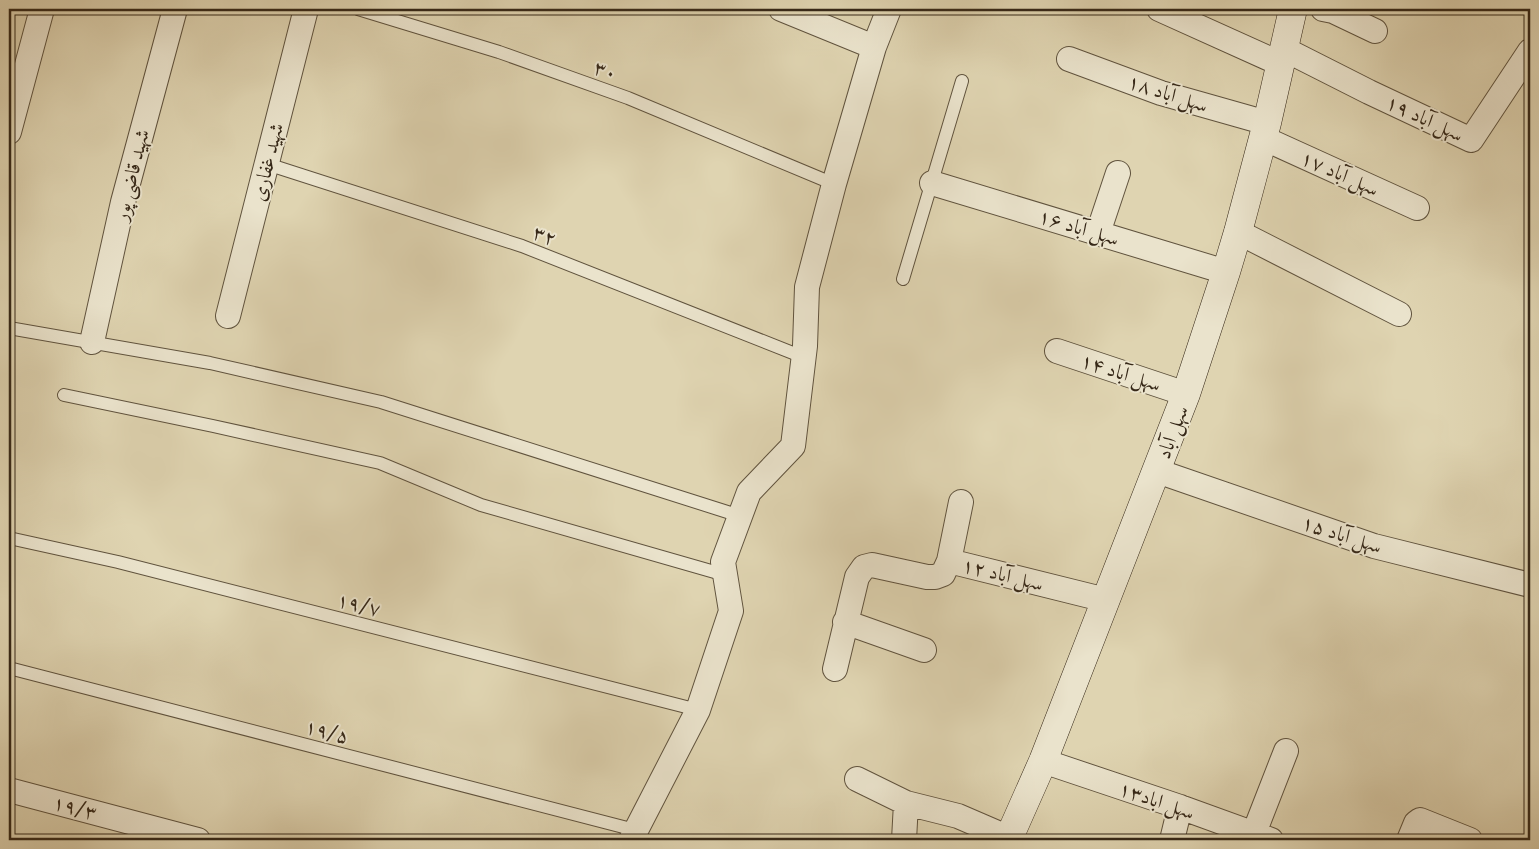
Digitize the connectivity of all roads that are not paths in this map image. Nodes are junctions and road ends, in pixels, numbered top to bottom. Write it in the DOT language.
graph roads {
  1 [pos="42,9"];
  2 [pos="175,9"];
  3 [pos="306,9"];
  4 [pos="358,9"];
  5 [pos="781,9"];
  6 [pos="889,9"];
  7 [pos="1159,9"];
  8 [pos="1293,9"];
  9 [pos="1323,9"];
  10 [pos="1375,31"];
  11 [pos="874,47"];
  12 [pos="1530,51"];
  13 [pos="1282,56"];
  14 [pos="1069,59"];
  15 [pos="962,81"];
  16 [pos="1265,131"];
  17 [pos="9,132"];
  18 [pos="266,164"];
  19 [pos="1118,173"];
  20 [pos="932,182"];
  21 [pos="834,184"];
  22 [pos="1416,208"];
  23 [pos="1238,232"];
  24 [pos="1098,233"];
  25 [pos="1226,272"];
  26 [pos="902,279"];
  27 [pos="1399,314"];
  28 [pos="228,316"];
  29 [pos="9,328"];
  30 [pos="92,342"];
  31 [pos="1057,351"];
  32 [pos="804,357"];
  33 [pos="1186,394"];
  34 [pos="64,395"];
  35 [pos="1157,471"];
  36 [pos="961,502"];
  37 [pos="740,516"];
  38 [pos="9,538"];
  39 [pos="949,561"];
  40 [pos="725,575"];
  41 [pos="1530,585"];
  42 [pos="1106,600"];
  43 [pos="845,622"];
  44 [pos="924,650"];
  45 [pos="9,668"];
  46 [pos="835,668"];
  47 [pos="698,710"];
  48 [pos="1286,751"];
  49 [pos="1043,761"];
  50 [pos="858,780"];
  51 [pos="9,790"];
  52 [pos="906,803"];
  53 [pos="1180,807"];
  54 [pos="633,835"];
  55 [pos="1263,837"];
  56 [pos="1009,839"];
  57 [pos="198,840"];
  58 [pos="904,840"];
  59 [pos="1172,840"];
  60 [pos="1409,840"];
  61 [pos="1470,840"];
  1 -- 17 [label="street"];
  2 -- 30 [label="street, شهید قاضی پور"];
  3 -- 18 [label="street, شهید غفاری"];
  4 -- 21 [label="lane, ۳۰"];
  5 -- 11 [label="street"];
  6 -- 11 [label="street"];
  7 -- 13 [label="street"];
  8 -- 13 [label="street, سهل آباد"];
  9 -- 10 [label="street"];
  11 -- 21 [label="street"];
  12 -- 13 [label="street, سهل آباد ۱۹"];
  13 -- 16 [label="street, سهل آباد"];
  14 -- 16 [label="street, سهل آباد ۱۸"];
  15 -- 20 [label="lane"];
  16 -- 22 [label="street, سهل آباد ۱۷"];
  16 -- 23 [label="street, سهل آباد"];
  18 -- 28 [label="street, شهید غفاری"];
  18 -- 32 [label="lane, ۳۲"];
  19 -- 24 [label="street"];
  20 -- 24 [label="street, سهل آباد ۱۶"];
  20 -- 26 [label="lane"];
  21 -- 32 [label="street"];
  23 -- 25 [label="street, سهل آباد"];
  23 -- 27 [label="street"];
  24 -- 25 [label="street, سهل آباد ۱۶"];
  25 -- 33 [label="street, سهل آباد"];
  29 -- 30 [label="lane"];
  30 -- 37 [label="lane"];
  31 -- 33 [label="street, سهل آباد ۱۴"];
  32 -- 37 [label="street"];
  33 -- 35 [label="street, سهل آباد"];
  34 -- 40 [label="lane"];
  35 -- 41 [label="street, سهل آباد ۱۵"];
  35 -- 42 [label="street, سهل آباد"];
  36 -- 39 [label="street"];
  37 -- 40 [label="street"];
  38 -- 47 [label="lane, ۱۹/۷"];
  39 -- 42 [label="street, سهل آباد ۱۲"];
  39 -- 43 [label="street, سهل آباد ۱۲"];
  40 -- 47 [label="street"];
  42 -- 49 [label="street, سهل آباد"];
  43 -- 44 [label="street"];
  43 -- 46 [label="street, سهل آباد ۱۲"];
  45 -- 54 [label="lane, ۱۹/۵"];
  47 -- 54 [label="street"];
  48 -- 55 [label="street"];
  49 -- 53 [label="street, سهل اباد۱۳"];
  49 -- 56 [label="street, سهل آباد"];
  50 -- 52 [label="street"];
  51 -- 57 [label="street, ۱۹/۳"];
  52 -- 56 [label="street"];
  52 -- 58 [label="street"];
  53 -- 55 [label="street, سهل اباد۱۳"];
  53 -- 59 [label="street"];
  60 -- 61 [label="street"];
}
